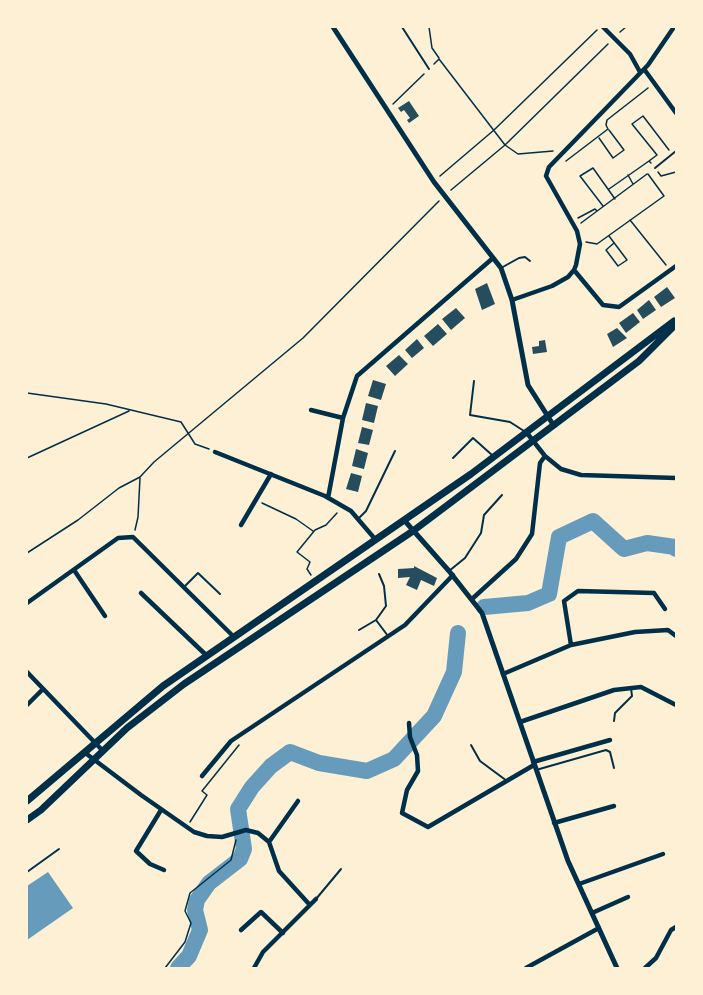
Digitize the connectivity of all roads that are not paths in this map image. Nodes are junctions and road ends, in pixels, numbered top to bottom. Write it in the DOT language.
graph roads {
  1 [pos="333,27"];
  2 [pos="402,27"];
  3 [pos="602,27"];
  4 [pos="674,27"];
  5 [pos="429,69"];
  6 [pos="642,70"];
  7 [pos="676,113"];
  8 [pos="676,152"];
  9 [pos="655,168"];
  10 [pos="493,258"];
  11 [pos="530,261"];
  12 [pos="676,266"];
  13 [pos="501,268"];
  14 [pos="574,270"];
  15 [pos="512,300"];
  16 [pos="676,322"];
  17 [pos="474,381"];
  18 [pos="311,410"];
  19 [pos="548,417"];
  20 [pos="343,418"];
  21 [pos="554,426"];
  22 [pos="527,433"];
  23 [pos="534,441"];
  24 [pos="395,451"];
  25 [pos="215,452"];
  26 [pos="545,456"];
  27 [pos="495,457"];
  28 [pos="453,458"];
  29 [pos="271,474"];
  30 [pos="676,478"];
  31 [pos="502,495"];
  32 [pos="328,498"];
  33 [pos="358,519"];
  34 [pos="404,520"];
  35 [pos="241,525"];
  36 [pos="413,531"];
  37 [pos="375,539"];
  38 [pos="74,570"];
  39 [pos="451,573"];
  40 [pos="379,574"];
  41 [pos="184,587"];
  42 [pos="141,593"];
  43 [pos="220,594"];
  44 [pos="472,599"];
  45 [pos="27,603"];
  46 [pos="665,609"];
  47 [pos="105,616"];
  48 [pos="376,620"];
  49 [pos="359,630"];
  50 [pos="388,636"];
  51 [pos="676,636"];
  52 [pos="234,637"];
  53 [pos="571,645"];
  54 [pos="206,655"];
  55 [pos="27,672"];
  56 [pos="503,674"];
  57 [pos="631,688"];
  58 [pos="43,689"];
  59 [pos="27,705"];
  60 [pos="676,705"];
  61 [pos="614,721"];
  62 [pos="520,722"];
  63 [pos="409,723"];
  64 [pos="610,740"];
  65 [pos="95,743"];
  66 [pos="471,746"];
  67 [pos="103,751"];
  68 [pos="84,752"];
  69 [pos="93,760"];
  70 [pos="535,766"];
  71 [pos="614,768"];
  72 [pos="202,776"];
  73 [pos="507,781"];
  74 [pos="27,801"];
  75 [pos="298,801"];
  76 [pos="614,807"];
  77 [pos="161,810"];
  78 [pos="27,820"];
  79 [pos="554,823"];
  80 [pos="269,842"];
  81 [pos="59,849"];
  82 [pos="663,854"];
  83 [pos="341,869"];
  84 [pos="164,870"];
  85 [pos="27,872"];
  86 [pos="579,884"];
  87 [pos="628,897"];
  88 [pos="316,898"];
  89 [pos="309,904"];
  90 [pos="592,913"];
  91 [pos="676,927"];
  92 [pos="599,928"];
  93 [pos="241,930"];
  94 [pos="283,933"];
  95 [pos="255,968"];
  96 [pos="526,968"];
  97 [pos="617,968"];
  98 [pos="645,968"];
  1 -- 10 [label="street"];
  2 -- 5 [label="lane"];
  3 -- 6 [label="street"];
  4 -- 6 [label="street"];
  6 -- 7 [label="street"];
  6 -- 14 [label="street"];
  8 -- 9 [label="lane"];
  10 -- 13 [label="street"];
  10 -- 20 [label="street"];
  11 -- 13 [label="lane"];
  12 -- 14 [label="street"];
  13 -- 15 [label="street"];
  14 -- 15 [label="street"];
  15 -- 19 [label="street"];
  16 -- 19 [label="main road"];
  16 -- 21 [label="main road"];
  17 -- 22 [label="lane"];
  18 -- 20 [label="street"];
  19 -- 21 [label="street"];
  19 -- 22 [label="main road"];
  20 -- 32 [label="street"];
  21 -- 23 [label="main road"];
  22 -- 23 [label="street"];
  22 -- 27 [label="main road"];
  23 -- 26 [label="street"];
  23 -- 36 [label="main road"];
  24 -- 33 [label="lane"];
  25 -- 29 [label="street"];
  26 -- 30 [label="street"];
  26 -- 44 [label="street"];
  27 -- 28 [label="lane"];
  27 -- 34 [label="main road"];
  29 -- 32 [label="street"];
  29 -- 35 [label="street"];
  31 -- 39 [label="lane"];
  32 -- 33 [label="street"];
  33 -- 37 [label="street"];
  34 -- 36 [label="street"];
  34 -- 37 [label="main road"];
  36 -- 39 [label="street"];
  36 -- 67 [label="main road"];
  37 -- 52 [label="main road"];
  38 -- 41 [label="street"];
  38 -- 45 [label="street"];
  38 -- 47 [label="street"];
  39 -- 44 [label="street"];
  39 -- 50 [label="street"];
  40 -- 48 [label="lane"];
  41 -- 43 [label="lane"];
  41 -- 52 [label="street"];
  42 -- 54 [label="street"];
  44 -- 56 [label="street"];
  46 -- 53 [label="street"];
  48 -- 49 [label="lane"];
  48 -- 50 [label="lane"];
  50 -- 72 [label="street"];
  51 -- 53 [label="street"];
  52 -- 54 [label="main road"];
  53 -- 56 [label="street"];
  54 -- 65 [label="main road"];
  55 -- 58 [label="street"];
  56 -- 62 [label="street"];
  57 -- 60 [label="street"];
  57 -- 61 [label="lane"];
  57 -- 62 [label="street"];
  58 -- 59 [label="street"];
  58 -- 65 [label="street"];
  62 -- 70 [label="street"];
  63 -- 73 [label="street"];
  64 -- 70 [label="street"];
  65 -- 67 [label="street"];
  65 -- 68 [label="main road"];
  66 -- 73 [label="lane"];
  67 -- 69 [label="main road"];
  68 -- 69 [label="street"];
  68 -- 74 [label="main road"];
  69 -- 77 [label="street"];
  69 -- 78 [label="main road"];
  70 -- 71 [label="lane"];
  70 -- 73 [label="street"];
  70 -- 79 [label="street"];
  75 -- 80 [label="street"];
  76 -- 79 [label="street"];
  77 -- 80 [label="street"];
  77 -- 84 [label="street"];
  79 -- 86 [label="street"];
  80 -- 89 [label="street"];
  81 -- 85 [label="lane"];
  82 -- 86 [label="street"];
  83 -- 88 [label="lane"];
  86 -- 90 [label="street"];
  87 -- 90 [label="street"];
  88 -- 89 [label="street"];
  89 -- 94 [label="street"];
  90 -- 92 [label="street"];
  91 -- 98 [label="street"];
  92 -- 96 [label="street"];
  92 -- 97 [label="street"];
  93 -- 94 [label="street"];
  94 -- 95 [label="street"];
}
